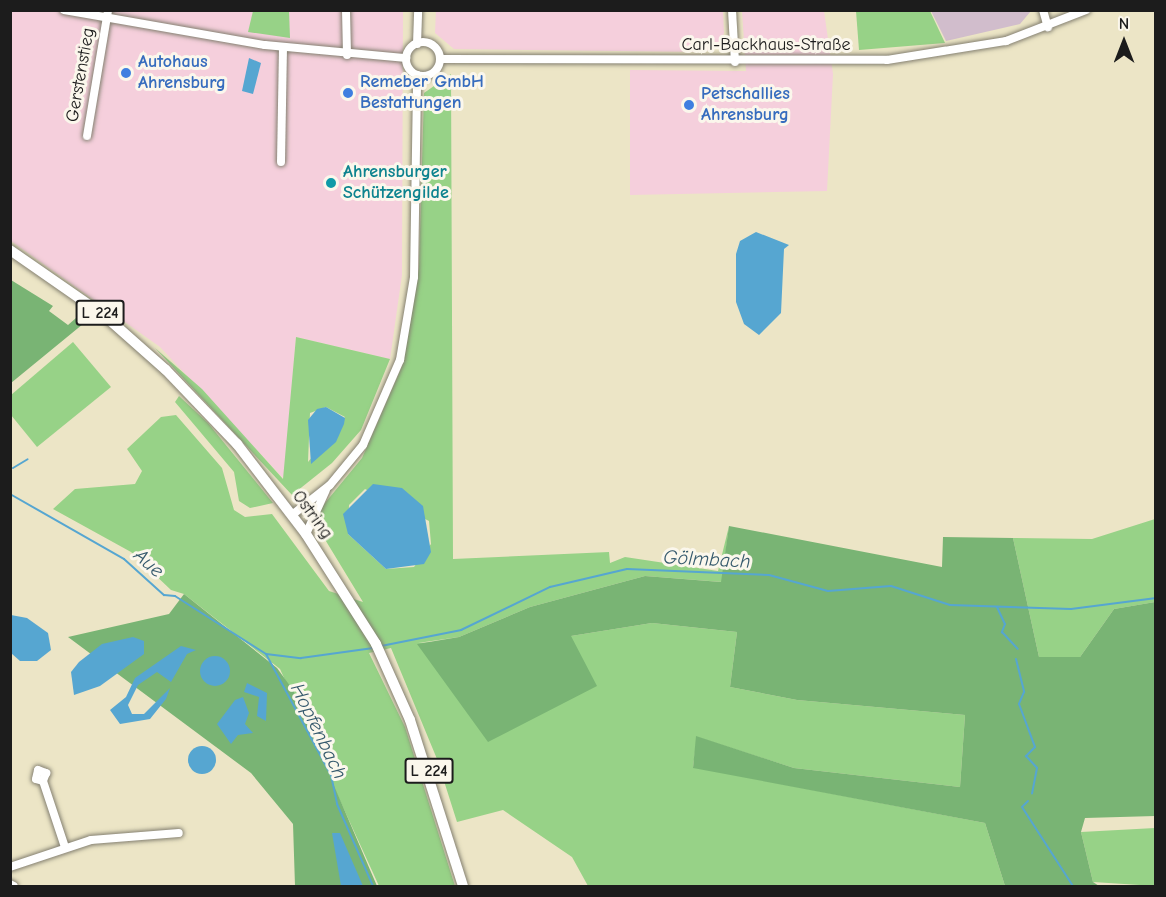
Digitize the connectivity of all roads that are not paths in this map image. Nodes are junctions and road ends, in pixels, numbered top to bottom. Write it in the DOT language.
graph roads {
  1 [pos="64,10"];
  2 [pos="346,10"];
  3 [pos="732,10"];
  4 [pos="1043,10"];
  5 [pos="1086,10"];
  6 [pos="418,12"];
  7 [pos="108,15"];
  8 [pos="1048,27"];
  9 [pos="420,43"];
  10 [pos="283,47"];
  11 [pos="346,55"];
  12 [pos="406,58"];
  13 [pos="440,59"];
  14 [pos="735,62"];
  15 [pos="421,75"];
  16 [pos="87,136"];
  17 [pos="281,162"];
  18 [pos="10,250"];
  19 [pos="330,484"];
  20 [pos="313,511"];
  21 [pos="292,515"];
  22 [pos="306,534"];
  23 [pos="43,781"];
  24 [pos="179,833"];
  25 [pos="65,847"];
  26 [pos="10,867"];
  27 [pos="463,886"];
  1 -- 7 [label="street"];
  2 -- 11 [label="street"];
  3 -- 14 [label="street"];
  4 -- 8 [label="street"];
  5 -- 8 [label="street, Carl-Backhaus-Straße"];
  6 -- 9 [label="street"];
  7 -- 10 [label="street"];
  7 -- 16 [label="street, Gerstenstieg"];
  8 -- 14 [label="street, Carl-Backhaus-Straße"];
  9 -- 12 [label="street"];
  9 -- 13 [label="street"];
  10 -- 11 [label="street"];
  10 -- 17 [label="street"];
  11 -- 12 [label="street"];
  12 -- 15 [label="street"];
  13 -- 14 [label="street, Carl-Backhaus-Straße"];
  13 -- 15 [label="street"];
  15 -- 19 [label="street"];
  18 -- 21 [label="main road, Ostring / L 224"];
  19 -- 20 [label="street"];
  19 -- 21 [label="street"];
  20 -- 21 [label="street"];
  20 -- 22 [label="street"];
  21 -- 22 [label="main road, Ostring / L 224"];
  22 -- 27 [label="main road, Ostring / L 224"];
  23 -- 25 [label="street"];
  24 -- 25 [label="street"];
  25 -- 26 [label="street"];
}
